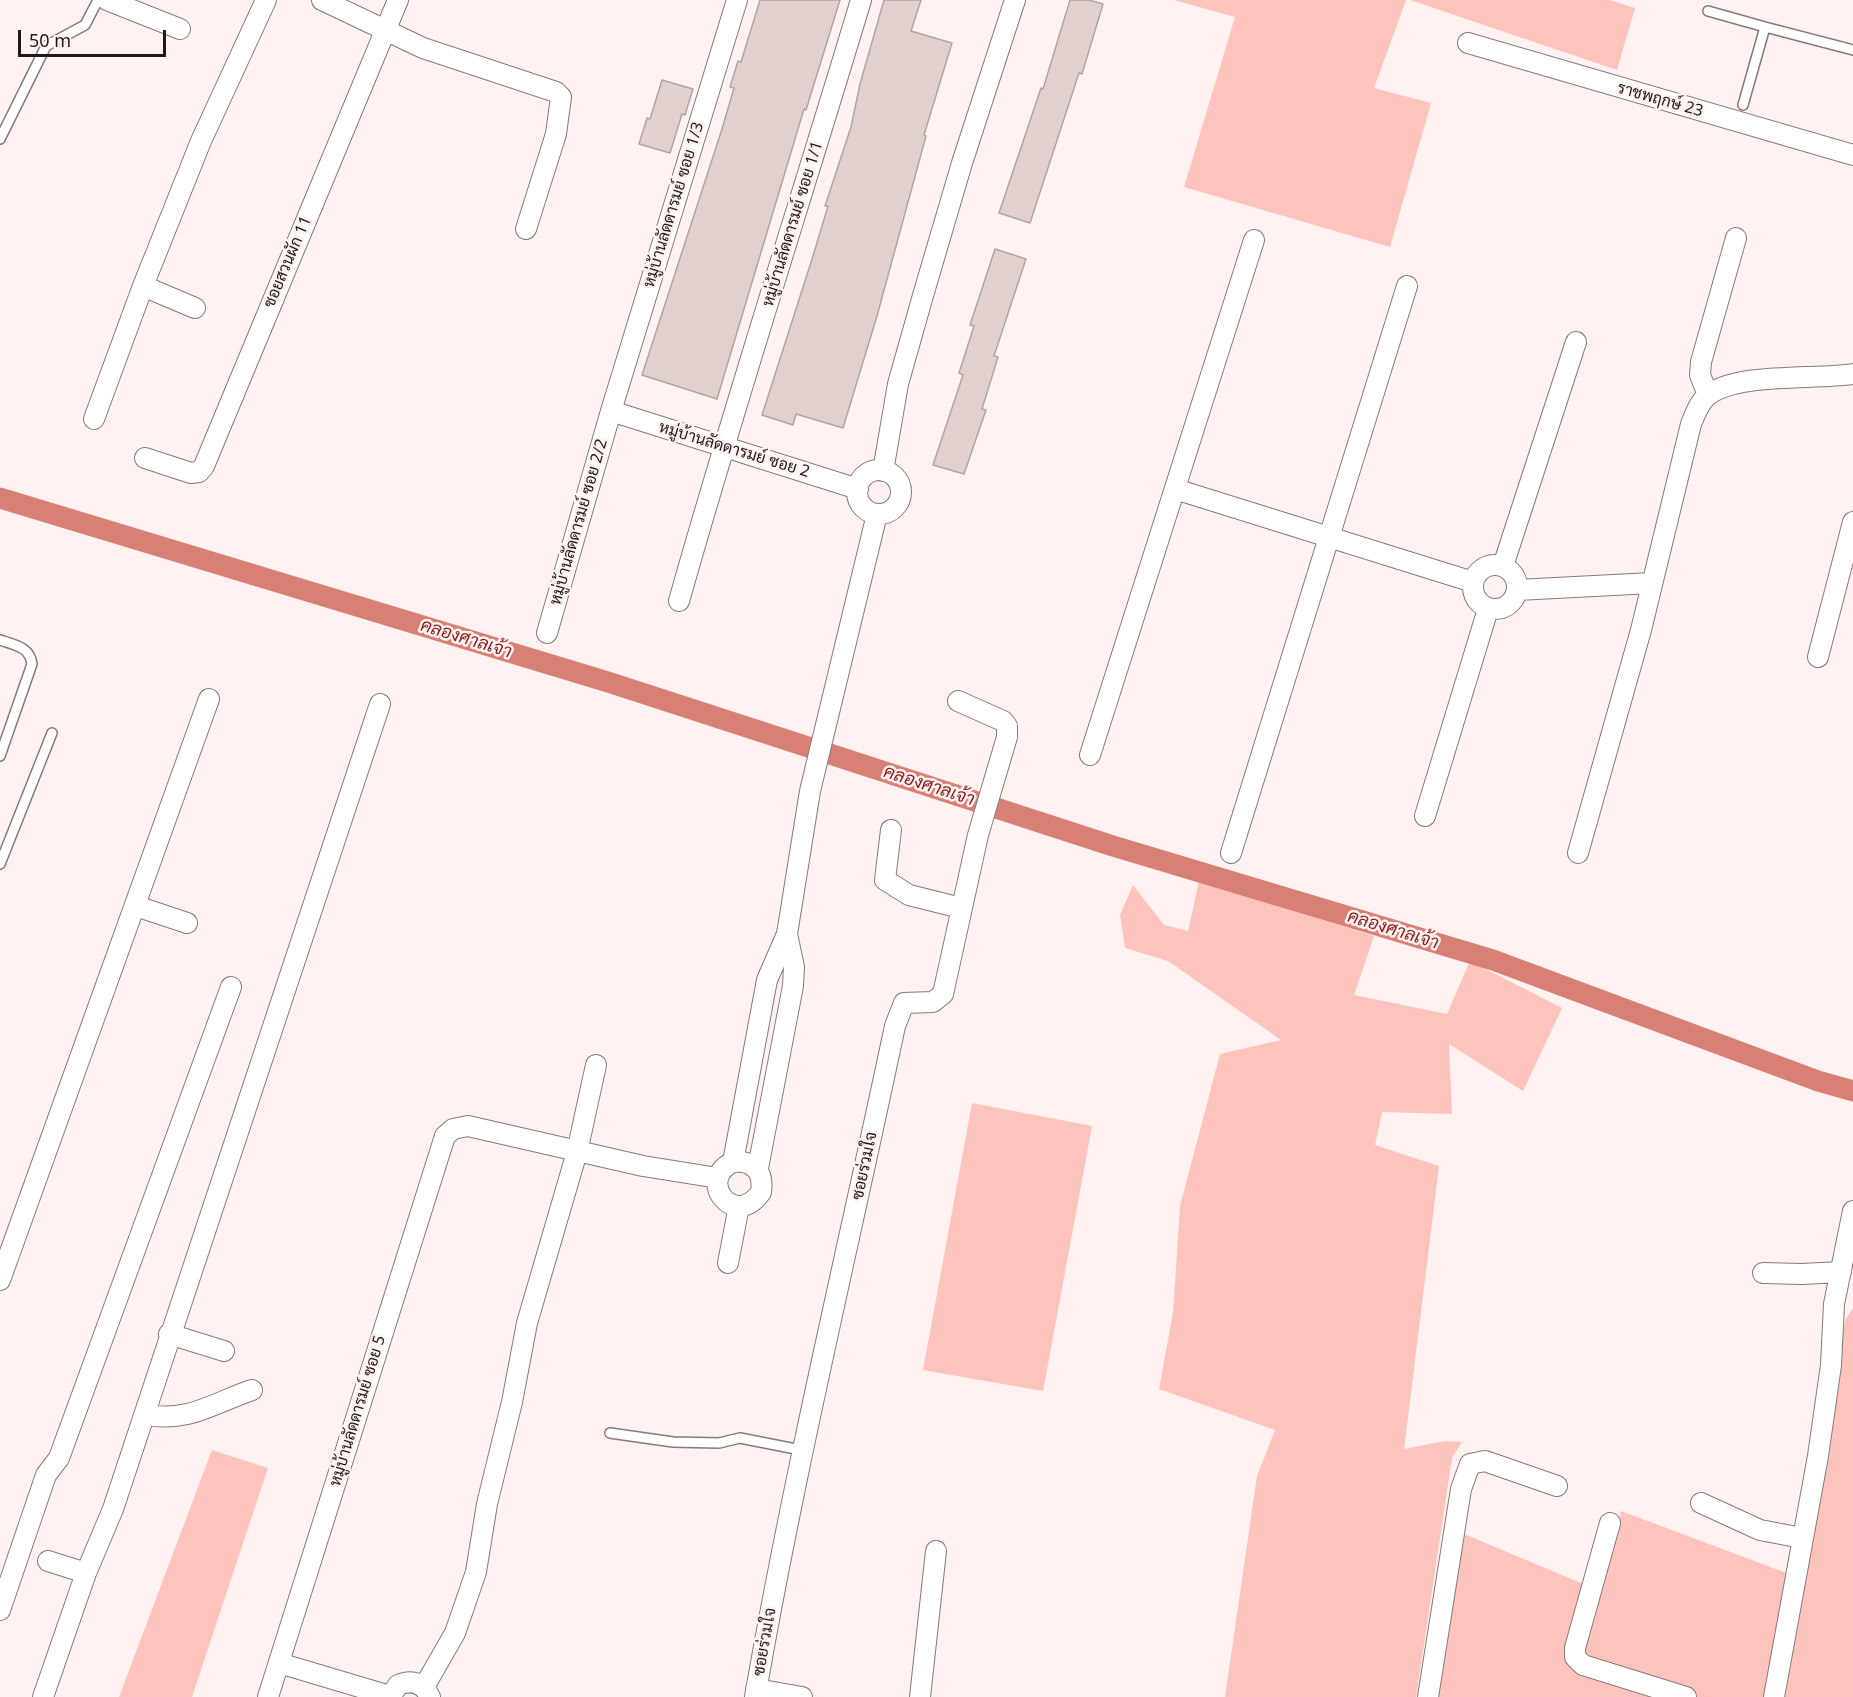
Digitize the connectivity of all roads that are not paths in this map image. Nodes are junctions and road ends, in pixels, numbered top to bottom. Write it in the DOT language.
graph roads {
  1 [pos="98,0"];
  2 [pos="107,0"];
  3 [pos="266,0"];
  4 [pos="322,0"];
  5 [pos="398,0"];
  6 [pos="737,0"];
  7 [pos="861,0"];
  8 [pos="1015,0"];
  9 [pos="1707,11"];
  10 [pos="1765,27"];
  11 [pos="180,29"];
  12 [pos="385,31"];
  13 [pos="1468,44"];
  14 [pos="1853,50"];
  15 [pos="1743,105"];
  16 [pos="0,139"];
  17 [pos="1853,154"];
  18 [pos="526,228"];
  19 [pos="1736,238"];
  20 [pos="1254,240"];
  21 [pos="143,286"];
  22 [pos="1407,286"];
  23 [pos="195,308"];
  24 [pos="1576,342"];
  25 [pos="1853,374"];
  26 [pos="1708,395"];
  27 [pos="611,411"];
  28 [pos="94,419"];
  29 [pos="722,447"];
  30 [pos="145,459"];
  31 [pos="883,471"];
  32 [pos="858,489"];
  33 [pos="1175,489"];
  34 [pos="877,514"];
  35 [pos="1853,522"];
  36 [pos="1329,537"];
  37 [pos="1503,566"];
  38 [pos="1473,582"];
  39 [pos="1652,583"];
  40 [pos="1517,590"];
  41 [pos="679,601"];
  42 [pos="1488,609"];
  43 [pos="547,633"];
  44 [pos="0,640"];
  45 [pos="1818,657"];
  46 [pos="209,699"];
  47 [pos="958,701"];
  48 [pos="380,704"];
  49 [pos="52,733"];
  50 [pos="1090,755"];
  51 [pos="0,756"];
  52 [pos="1425,816"];
  53 [pos="891,830"];
  54 [pos="1231,853"];
  55 [pos="1578,853"];
  56 [pos="1,860"];
  57 [pos="136,906"];
  58 [pos="961,909"];
  59 [pos="187,923"];
  60 [pos="788,934"];
  61 [pos="231,987"];
  62 [pos="596,1065"];
  63 [pos="578,1152"];
  64 [pos="733,1162"];
  65 [pos="758,1168"];
  66 [pos="718,1178"];
  67 [pos="739,1206"];
  68 [pos="1853,1211"];
  69 [pos="728,1263"];
  70 [pos="1842,1272"];
  71 [pos="1763,1273"];
  72 [pos="0,1280"];
  73 [pos="169,1334"];
  74 [pos="224,1351"];
  75 [pos="252,1390"];
  76 [pos="145,1415"];
  77 [pos="610,1433"];
  78 [pos="801,1450"];
  79 [pos="1557,1486"];
  80 [pos="1701,1503"];
  81 [pos="1610,1524"];
  82 [pos="1802,1538"];
  83 [pos="936,1551"];
  84 [pos="48,1561"];
  85 [pos="86,1573"];
  86 [pos="0,1610"];
  87 [pos="279,1664"];
  88 [pos="427,1692"];
  89 [pos="755,1693"];
  90 [pos="390,1696"];
  91 [pos="43,1697"];
  92 [pos="268,1697"];
  93 [pos="801,1697"];
  94 [pos="920,1697"];
  95 [pos="1428,1697"];
  96 [pos="1686,1697"];
  97 [pos="1774,1697"];
  1 -- 16 [label="lane"];
  2 -- 11 [label="street"];
  3 -- 21 [label="street"];
  4 -- 12 [label="street"];
  5 -- 12 [label="street, ซอยสวนผัก 11"];
  6 -- 27 [label="street, หมู่บ้านลัดดารมย์ ซอย 1/3"];
  7 -- 29 [label="street, หมู่บ้านลัดดารมย์ ซอย 1/1"];
  8 -- 31 [label="street"];
  9 -- 10 [label="lane"];
  10 -- 14 [label="lane"];
  10 -- 15 [label="lane"];
  12 -- 18 [label="street"];
  12 -- 30 [label="street, ซอยสวนผัก 11"];
  13 -- 17 [label="street, ราชพฤกษ์ 23"];
  19 -- 26 [label="street"];
  20 -- 33 [label="street"];
  21 -- 23 [label="street"];
  21 -- 28 [label="street"];
  22 -- 36 [label="street"];
  24 -- 37 [label="street"];
  25 -- 26 [label="street"];
  26 -- 39 [label="street"];
  27 -- 29 [label="street, หมู่บ้านลัดดารมย์ ซอย 2"];
  27 -- 43 [label="street, หมู่บ้านลัดดารมย์ ซอย 2/2"];
  29 -- 32 [label="street, หมู่บ้านลัดดารมย์ ซอย 2"];
  29 -- 41 [label="street, หมู่บ้านลัดดารมย์ ซอย 1/1"];
  31 -- 32 [label="street"];
  31 -- 34 [label="street"];
  32 -- 34 [label="street"];
  33 -- 36 [label="street"];
  33 -- 50 [label="street"];
  34 -- 60 [label="street"];
  35 -- 45 [label="street"];
  36 -- 38 [label="street"];
  36 -- 54 [label="street"];
  37 -- 38 [label="street"];
  37 -- 40 [label="street"];
  38 -- 42 [label="street"];
  39 -- 40 [label="street"];
  39 -- 55 [label="street"];
  40 -- 42 [label="street"];
  42 -- 52 [label="street"];
  44 -- 51 [label="lane"];
  46 -- 57 [label="street"];
  47 -- 58 [label="street, ซอยร่วมใจ"];
  48 -- 73 [label="street"];
  49 -- 56 [label="lane"];
  53 -- 58 [label="street"];
  57 -- 59 [label="street"];
  57 -- 72 [label="street"];
  58 -- 78 [label="street, ซอยร่วมใจ"];
  60 -- 64 [label="street"];
  60 -- 65 [label="street"];
  61 -- 86 [label="street"];
  62 -- 63 [label="street"];
  63 -- 66 [label="street"];
  63 -- 87 [label="street, หมู่บ้านลัดดารมย์ ซอย 5"];
  63 -- 88 [label="street"];
  64 -- 65 [label="street"];
  64 -- 66 [label="street"];
  65 -- 67 [label="street"];
  66 -- 67 [label="street"];
  67 -- 69 [label="street"];
  68 -- 70 [label="street"];
  70 -- 71 [label="street"];
  70 -- 82 [label="street"];
  73 -- 74 [label="street"];
  73 -- 76 [label="street"];
  75 -- 76 [label="street"];
  76 -- 85 [label="street"];
  77 -- 78 [label="lane"];
  78 -- 89 [label="street, ซอยร่วมใจ"];
  79 -- 95 [label="street"];
  80 -- 82 [label="street"];
  81 -- 96 [label="street"];
  82 -- 97 [label="street"];
  83 -- 94 [label="street"];
  84 -- 85 [label="street"];
  85 -- 91 [label="street"];
  87 -- 90 [label="street"];
  87 -- 92 [label="street, หมู่บ้านลัดดารมย์ ซอย 5"];
  88 -- 90 [label="street"];
  89 -- 93 [label="street"];
}
